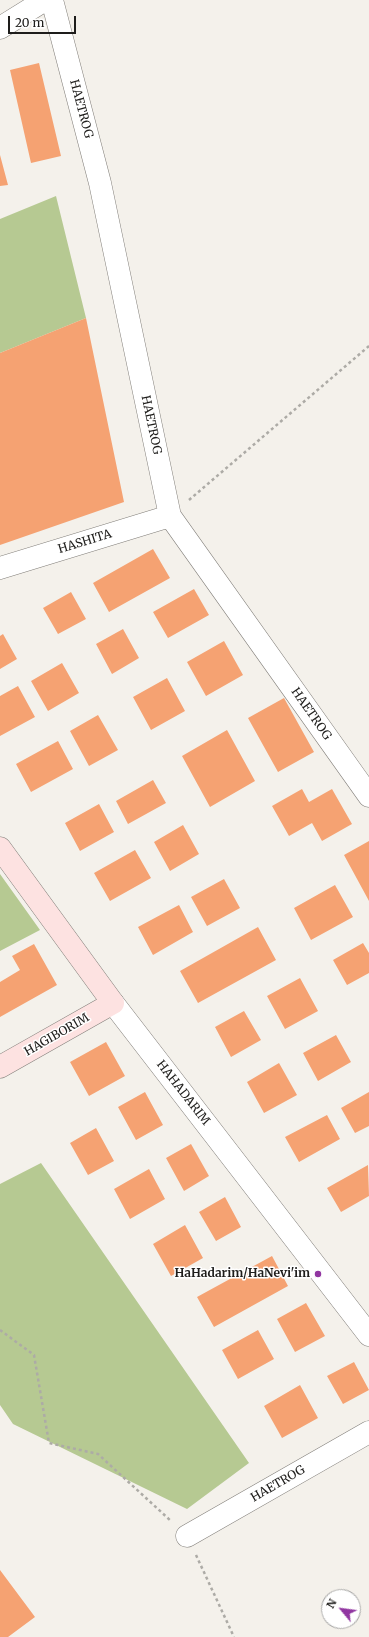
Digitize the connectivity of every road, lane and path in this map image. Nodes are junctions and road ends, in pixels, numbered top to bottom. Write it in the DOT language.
graph roads {
  1 [pos="45,0"];
  2 [pos="52,0"];
  3 [pos="0,28"];
  4 [pos="369,346"];
  5 [pos="170,516"];
  6 [pos="0,568"];
  7 [pos="369,796"];
  8 [pos="0,848"];
  9 [pos="113,1003"];
  10 [pos="0,1067"];
  11 [pos="0,1330"];
  12 [pos="369,1335"];
  13 [pos="369,1432"];
  14 [pos="188,1536"];
  15 [pos="234,1637"];
  1 -- 3 [label="street"];
  2 -- 5 [label="street, HAETROG"];
  4 -- 5 [label="path"];
  5 -- 6 [label="street, HASHITA"];
  5 -- 7 [label="street, HAETROG"];
  8 -- 9 [label="street, HAHADARIM"];
  9 -- 10 [label="street, HAGIBORIM"];
  9 -- 12 [label="street, HAHADARIM"];
  11 -- 14 [label="path"];
  13 -- 14 [label="street, HAETROG"];
  14 -- 15 [label="path"];
}
